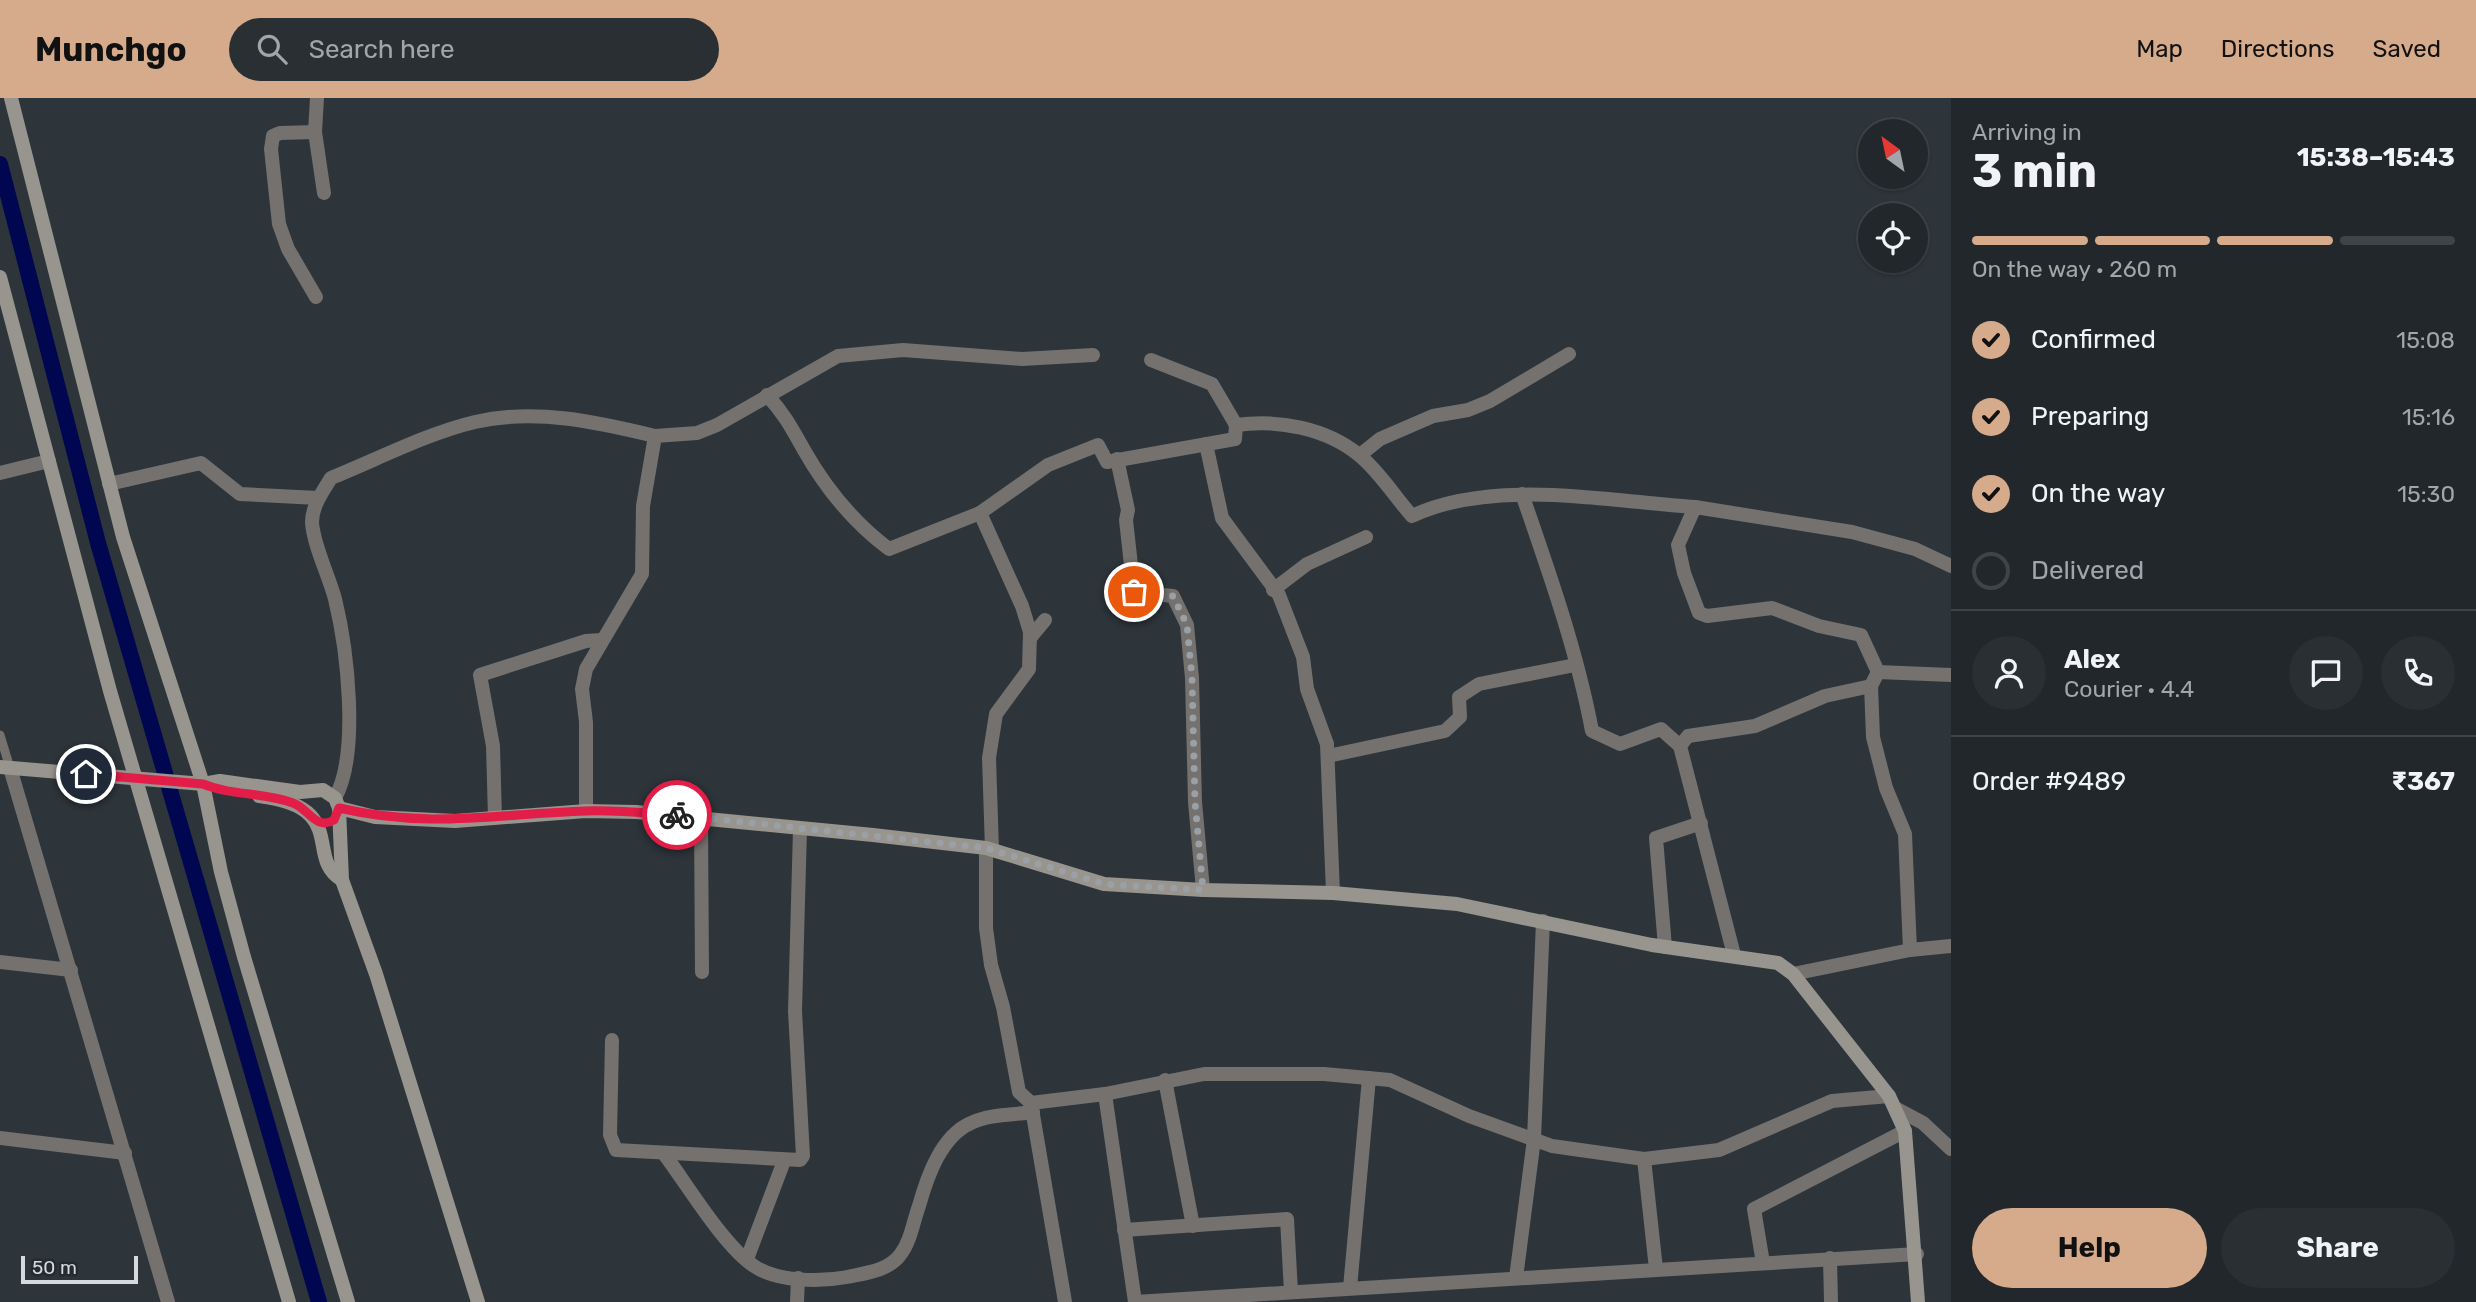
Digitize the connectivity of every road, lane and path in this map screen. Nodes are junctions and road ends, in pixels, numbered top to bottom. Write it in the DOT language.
graph roads {
  1 [pos="11,98"];
  2 [pos="317,98"];
  3 [pos="315,132"];
  4 [pos="324,193"];
  5 [pos="0,277"];
  6 [pos="310,286"];
  7 [pos="1569,354"];
  8 [pos="1093,355"];
  9 [pos="1151,360"];
  10 [pos="767,395"];
  11 [pos="1236,425"];
  12 [pos="655,436"];
  13 [pos="1206,444"];
  14 [pos="1360,455"];
  15 [pos="1116,459"];
  16 [pos="49,461"];
  17 [pos="0,473"];
  18 [pos="109,484"];
  19 [pos="1522,494"];
  20 [pos="318,498"];
  21 [pos="1695,507"];
  22 [pos="980,513"];
  23 [pos="1366,537"];
  24 [pos="1951,566"];
  25 [pos="1273,590"];
  26 [pos="1045,620"];
  27 [pos="1030,638"];
  28 [pos="602,640"];
  29 [pos="1575,664"];
  30 [pos="1878,672"];
  31 [pos="1951,675"];
  32 [pos="1871,686"];
  33 [pos="0,735"];
  34 [pos="1680,746"];
  35 [pos="1328,756"];
  36 [pos="5,767"];
  37 [pos="144,779"];
  38 [pos="196,783"];
  39 [pos="337,807"];
  40 [pos="586,811"];
  41 [pos="495,818"];
  42 [pos="701,818"];
  43 [pos="315,821"];
  44 [pos="1701,823"];
  45 [pos="800,829"];
  46 [pos="989,849"];
  47 [pos="342,880"];
  48 [pos="1203,890"];
  49 [pos="1333,893"];
  50 [pos="1543,921"];
  51 [pos="1951,946"];
  52 [pos="1665,947"];
  53 [pos="1910,950"];
  54 [pos="1734,955"];
  55 [pos="0,962"];
  56 [pos="71,970"];
  57 [pos="702,972"];
  58 [pos="1793,974"];
  59 [pos="612,1040"];
  60 [pos="1368,1079"];
  61 [pos="1164,1080"];
  62 [pos="1105,1094"];
  63 [pos="1892,1102"];
  64 [pos="1032,1107"];
  65 [pos="1905,1131"];
  66 [pos="0,1138"];
  67 [pos="1534,1139"];
  68 [pos="1951,1149"];
  69 [pos="125,1153"];
  70 [pos="665,1155"];
  71 [pos="1644,1159"];
  72 [pos="784,1161"];
  73 [pos="1193,1226"];
  74 [pos="1124,1230"];
  75 [pos="1917,1254"];
  76 [pos="1830,1258"];
  77 [pos="747,1259"];
  78 [pos="1763,1263"];
  79 [pos="1656,1269"];
  80 [pos="798,1278"];
  81 [pos="1516,1278"];
  82 [pos="1350,1288"];
  83 [pos="1291,1292"];
  84 [pos="1213,1299"];
  85 [pos="169,1302"];
  86 [pos="289,1302"];
  87 [pos="348,1302"];
  88 [pos="478,1302"];
  89 [pos="797,1302"];
  90 [pos="1065,1302"];
  91 [pos="1135,1302"];
  92 [pos="1831,1302"];
  93 [pos="1919,1302"];
  1 -- 18 [label="street"];
  2 -- 3 [label="street"];
  3 -- 4 [label="street"];
  3 -- 6 [label="street"];
  5 -- 16 [label="street"];
  7 -- 14 [label="street"];
  8 -- 10 [label="street"];
  9 -- 11 [label="street"];
  10 -- 12 [label="street"];
  10 -- 22 [label="street"];
  11 -- 13 [label="street"];
  11 -- 14 [label="street"];
  12 -- 20 [label="street"];
  12 -- 28 [label="street"];
  13 -- 15 [label="street"];
  13 -- 25 [label="street"];
  14 -- 19 [label="street"];
  15 -- 22 [label="street"];
  15 -- 48 [label="street"];
  16 -- 17 [label="street"];
  16 -- 37 [label="street"];
  18 -- 20 [label="street"];
  18 -- 38 [label="street"];
  19 -- 21 [label="street"];
  19 -- 29 [label="street"];
  20 -- 39 [label="street"];
  21 -- 24 [label="street"];
  21 -- 30 [label="street"];
  22 -- 27 [label="street"];
  23 -- 25 [label="street"];
  25 -- 35 [label="street"];
  26 -- 27 [label="street"];
  27 -- 46 [label="street"];
  28 -- 40 [label="street"];
  28 -- 41 [label="street"];
  29 -- 34 [label="street"];
  29 -- 35 [label="street"];
  30 -- 31 [label="street"];
  30 -- 32 [label="street"];
  32 -- 34 [label="street"];
  32 -- 53 [label="street"];
  33 -- 36 [label="lane"];
  34 -- 44 [label="street"];
  35 -- 49 [label="street"];
  36 -- 37 [label="street"];
  36 -- 56 [label="street"];
  37 -- 38 [label="street"];
  37 -- 86 [label="street"];
  38 -- 39 [label="street"];
  38 -- 43 [label="street"];
  38 -- 87 [label="street"];
  39 -- 41 [label="street"];
  39 -- 43 [label="street"];
  39 -- 47 [label="street"];
  40 -- 41 [label="street"];
  40 -- 42 [label="street"];
  42 -- 45 [label="street"];
  42 -- 57 [label="street"];
  43 -- 47 [label="street"];
  44 -- 52 [label="street"];
  44 -- 54 [label="street"];
  45 -- 46 [label="street"];
  45 -- 72 [label="street"];
  46 -- 48 [label="street"];
  46 -- 64 [label="street"];
  47 -- 88 [label="street"];
  48 -- 49 [label="street"];
  49 -- 50 [label="street"];
  50 -- 52 [label="street"];
  50 -- 67 [label="street"];
  51 -- 53 [label="street"];
  52 -- 54 [label="street"];
  53 -- 58 [label="street"];
  54 -- 58 [label="street"];
  55 -- 56 [label="street"];
  56 -- 69 [label="street"];
  58 -- 63 [label="street"];
  59 -- 70 [label="street"];
  60 -- 61 [label="street"];
  60 -- 67 [label="street"];
  60 -- 82 [label="street"];
  61 -- 62 [label="street"];
  61 -- 73 [label="street"];
  62 -- 64 [label="street"];
  62 -- 74 [label="street"];
  63 -- 65 [label="street"];
  63 -- 68 [label="street"];
  63 -- 71 [label="street"];
  64 -- 80 [label="street"];
  64 -- 90 [label="street"];
  65 -- 75 [label="street"];
  65 -- 78 [label="street"];
  66 -- 69 [label="street"];
  67 -- 71 [label="street"];
  67 -- 81 [label="street"];
  69 -- 85 [label="street"];
  70 -- 72 [label="street"];
  70 -- 77 [label="street"];
  71 -- 79 [label="street"];
  72 -- 77 [label="street"];
  73 -- 74 [label="street"];
  73 -- 83 [label="street"];
  74 -- 91 [label="street"];
  75 -- 76 [label="street"];
  75 -- 93 [label="street"];
  76 -- 78 [label="street"];
  76 -- 92 [label="street"];
  77 -- 80 [label="street"];
  78 -- 79 [label="street"];
  79 -- 81 [label="street"];
  80 -- 89 [label="street"];
  81 -- 82 [label="street"];
  82 -- 83 [label="street"];
  83 -- 84 [label="street"];
  84 -- 91 [label="street"];
}
